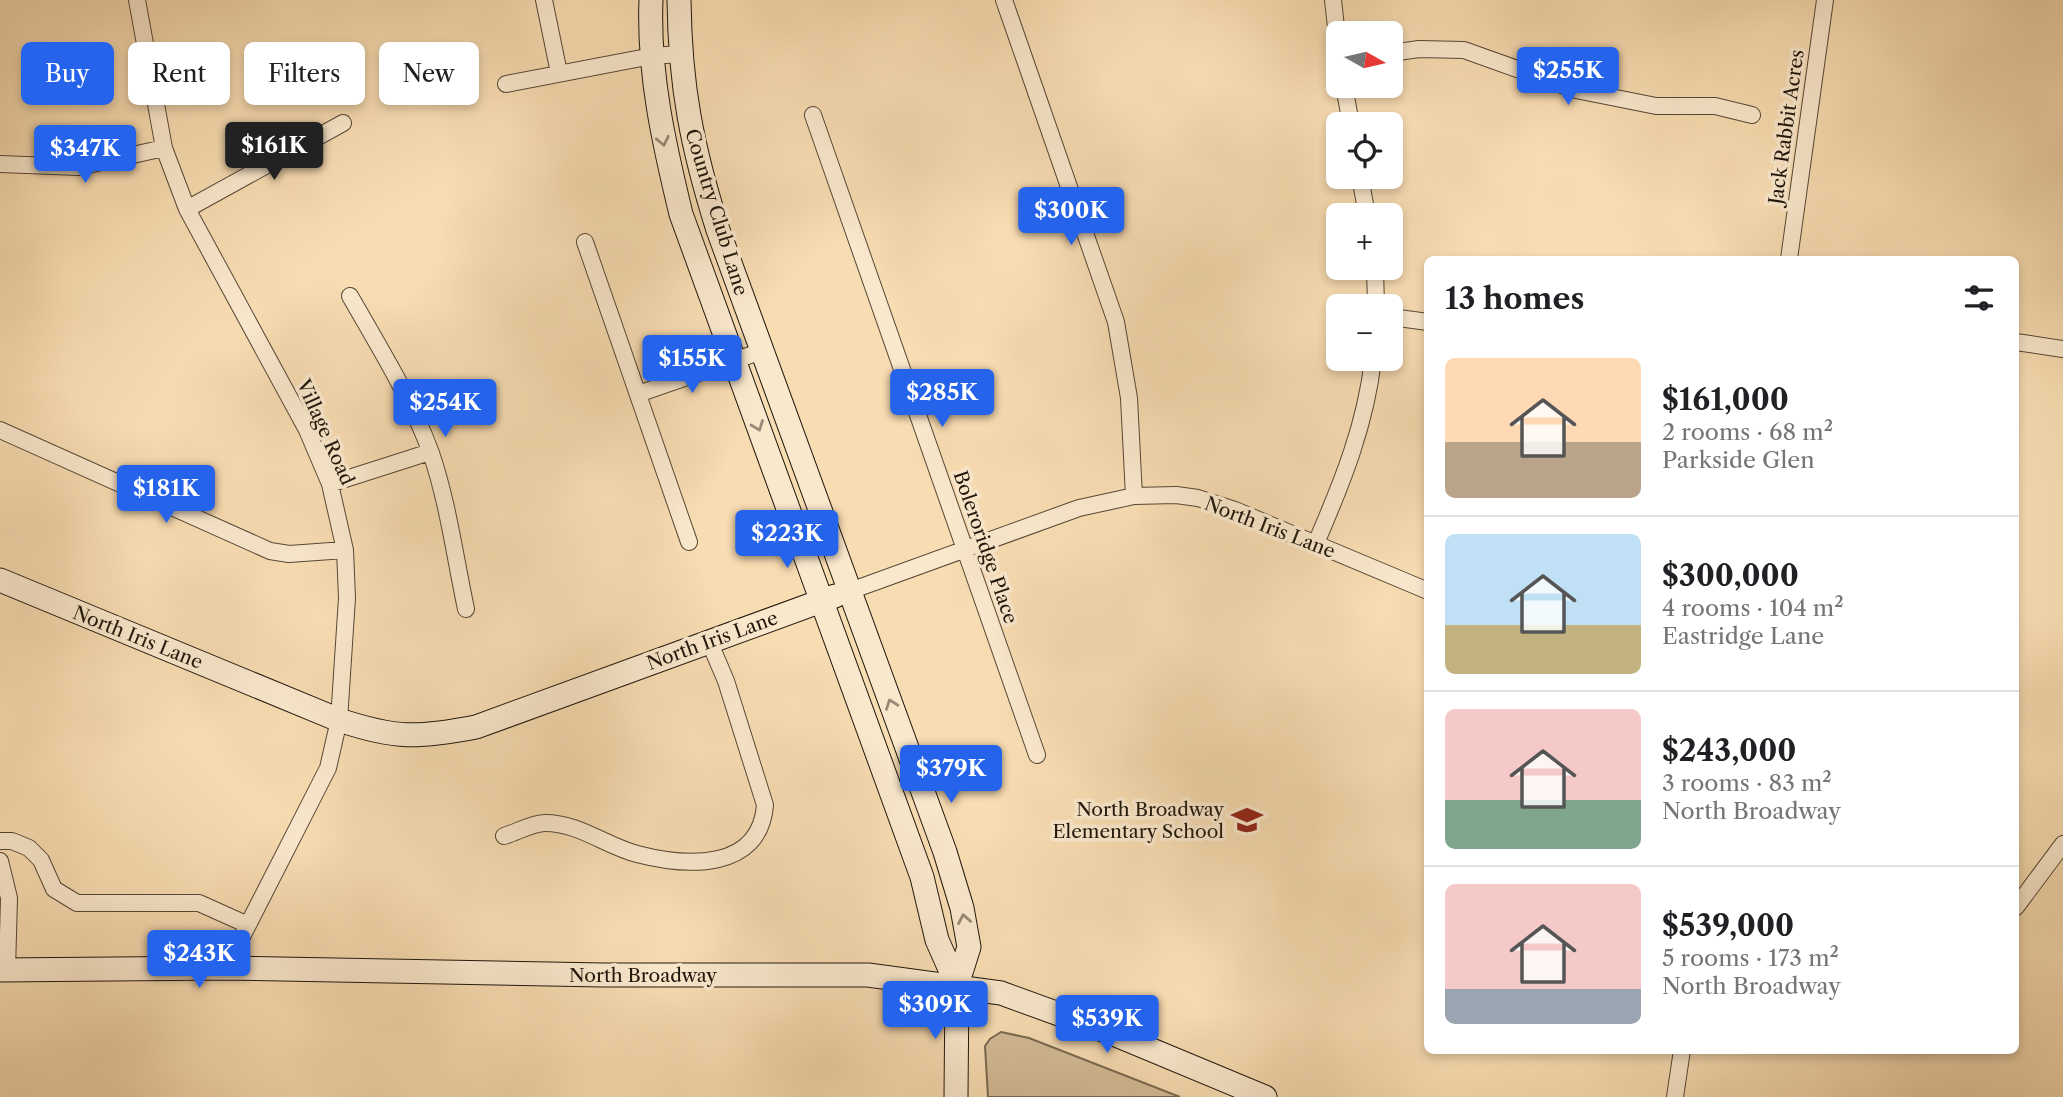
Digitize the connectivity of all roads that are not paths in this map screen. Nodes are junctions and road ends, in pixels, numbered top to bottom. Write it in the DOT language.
graph roads {
  1 [pos="137,0"];
  2 [pos="544,0"];
  3 [pos="650,0"];
  4 [pos="679,0"];
  5 [pos="1004,0"];
  6 [pos="1332,0"];
  7 [pos="1825,0"];
  8 [pos="1335,21"];
  9 [pos="1404,51"];
  10 [pos="680,54"];
  11 [pos="652,56"];
  12 [pos="559,73"];
  13 [pos="506,84"];
  14 [pos="813,115"];
  15 [pos="1752,115"];
  16 [pos="343,123"];
  17 [pos="164,148"];
  18 [pos="0,164"];
  19 [pos="187,209"];
  20 [pos="585,242"];
  21 [pos="1789,256"];
  22 [pos="351,296"];
  23 [pos="1403,318"];
  24 [pos="1424,321"];
  25 [pos="2019,342"];
  26 [pos="2063,349"];
  27 [pos="762,351"];
  28 [pos="733,361"];
  29 [pos="1372,371"];
  30 [pos="638,394"];
  31 [pos="0,429"];
  32 [pos="430,452"];
  33 [pos="330,484"];
  34 [pos="1135,496"];
  35 [pos="690,542"];
  36 [pos="1316,543"];
  37 [pos="345,550"];
  38 [pos="964,550"];
  39 [pos="0,580"];
  40 [pos="1424,589"];
  41 [pos="850,591"];
  42 [pos="822,601"];
  43 [pos="466,609"];
  44 [pos="709,641"];
  45 [pos="339,720"];
  46 [pos="1037,755"];
  47 [pos="505,836"];
  48 [pos="0,841"];
  49 [pos="2063,844"];
  50 [pos="0,861"];
  51 [pos="2019,903"];
  52 [pos="248,925"];
  53 [pos="226,968"];
  54 [pos="4,970"];
  55 [pos="957,985"];
  56 [pos="1681,1054"];
  57 [pos="956,1097"];
  58 [pos="1265,1097"];
  59 [pos="1675,1097"];
  1 -- 17 [label="street, Village Road"];
  2 -- 12 [label="street"];
  3 -- 11 [label="main road, Country Club Lane"];
  4 -- 10 [label="main road, Country Club Lane"];
  5 -- 34 [label="street"];
  6 -- 8 [label="street"];
  7 -- 21 [label="street, Jack Rabbit Acres"];
  9 -- 15 [label="street"];
  10 -- 11 [label="street"];
  10 -- 27 [label="main road, Country Club Lane"];
  11 -- 12 [label="street"];
  11 -- 28 [label="main road, Country Club Lane, one-way"];
  12 -- 13 [label="street"];
  14 -- 38 [label="street, Boleroridge Place"];
  16 -- 19 [label="street"];
  17 -- 18 [label="street"];
  17 -- 19 [label="street, Village Road"];
  19 -- 33 [label="street, Village Road"];
  20 -- 30 [label="street"];
  22 -- 32 [label="street"];
  23 -- 24 [label="street"];
  25 -- 26 [label="street"];
  27 -- 28 [label="street"];
  27 -- 41 [label="main road, Country Club Lane"];
  28 -- 30 [label="street"];
  28 -- 42 [label="main road, Country Club Lane, one-way"];
  29 -- 36 [label="street"];
  30 -- 35 [label="street"];
  31 -- 37 [label="street"];
  32 -- 33 [label="street"];
  32 -- 43 [label="street"];
  33 -- 37 [label="street, Village Road"];
  34 -- 36 [label="street, North Iris Lane"];
  34 -- 38 [label="street, North Iris Lane"];
  36 -- 40 [label="street, North Iris Lane"];
  37 -- 45 [label="street, Village Road"];
  38 -- 41 [label="street, North Iris Lane"];
  38 -- 46 [label="street, Boleroridge Place"];
  39 -- 45 [label="main road, North Iris Lane"];
  41 -- 42 [label="main road, North Iris Lane"];
  55 -- 41 [label="main road, Country Club Lane, one-way"];
  42 -- 44 [label="main road, North Iris Lane"];
  42 -- 55 [label="main road, Country Club Lane"];
  44 -- 45 [label="main road, North Iris Lane"];
  44 -- 47 [label="street"];
  45 -- 52 [label="street, Village Road"];
  48 -- 52 [label="street"];
  49 -- 51 [label="street"];
  50 -- 54 [label="street"];
  52 -- 53 [label="street, Village Road"];
  53 -- 54 [label="main road, North Broadway"];
  53 -- 55 [label="main road, North Broadway"];
  55 -- 57 [label="main road"];
  55 -- 58 [label="main road, North Broadway"];
  56 -- 59 [label="street"];
}
